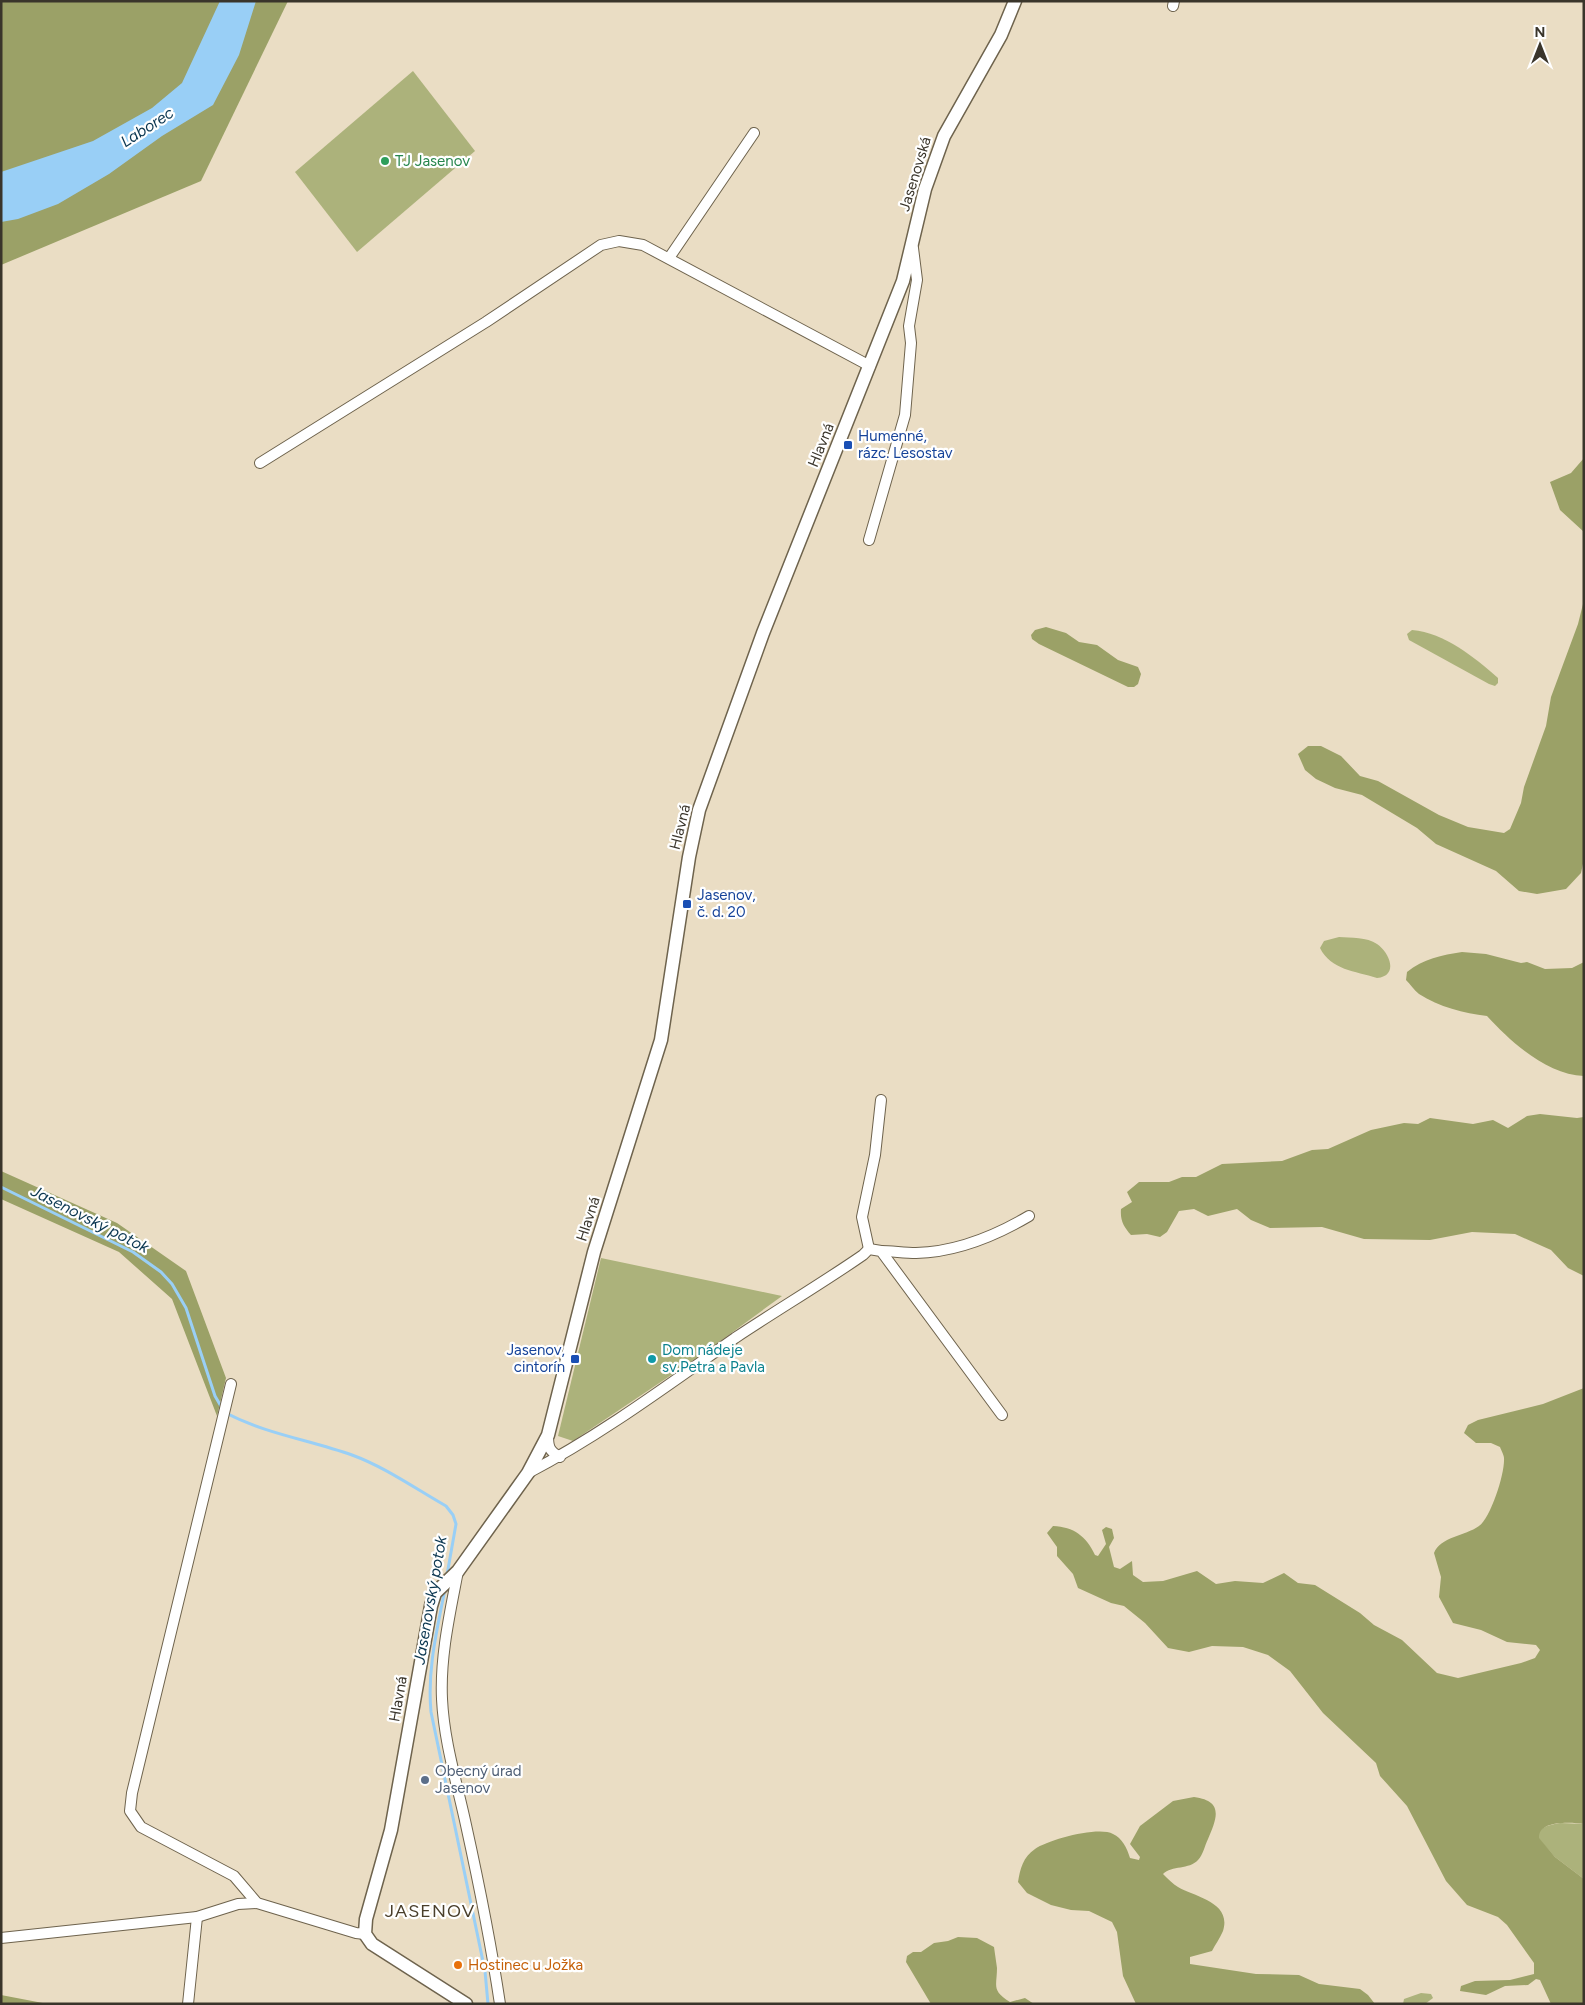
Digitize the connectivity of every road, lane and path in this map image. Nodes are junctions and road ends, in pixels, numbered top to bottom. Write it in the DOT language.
graph roads {
  1 [pos="1015,1"];
  2 [pos="754,133"];
  3 [pos="912,246"];
  4 [pos="669,258"];
  5 [pos="870,366"];
  6 [pos="864,381"];
  7 [pos="260,463"];
  8 [pos="869,540"];
  9 [pos="881,1100"];
  10 [pos="1029,1216"];
  11 [pos="869,1249"];
  12 [pos="881,1251"];
  13 [pos="231,1384"];
  14 [pos="1002,1415"];
  15 [pos="548,1435"];
  16 [pos="560,1456"];
  17 [pos="528,1473"];
  18 [pos="455,1574"];
  19 [pos="257,1903"];
  20 [pos="197,1917"];
  21 [pos="365,1934"];
  22 [pos="1,1938"];
  23 [pos="188,2004"];
  24 [pos="466,2004"];
  25 [pos="500,2004"];
  1 -- 3 [label="street, Jasenovská"];
  2 -- 4 [label="street"];
  3 -- 5 [label="street, Jasenovská"];
  3 -- 8 [label="street"];
  4 -- 5 [label="street"];
  4 -- 7 [label="street"];
  5 -- 6 [label="street, Jasenovská"];
  6 -- 15 [label="street, Hlavná"];
  9 -- 11 [label="street"];
  10 -- 12 [label="street"];
  11 -- 12 [label="street"];
  11 -- 16 [label="street"];
  12 -- 14 [label="street"];
  13 -- 19 [label="street"];
  15 -- 16 [label="street"];
  15 -- 17 [label="street, Hlavná"];
  16 -- 17 [label="street"];
  17 -- 18 [label="street, Hlavná"];
  18 -- 21 [label="street, Hlavná"];
  18 -- 25 [label="street"];
  19 -- 20 [label="street"];
  19 -- 21 [label="street"];
  20 -- 22 [label="street"];
  20 -- 23 [label="street"];
  21 -- 24 [label="street"];
}
